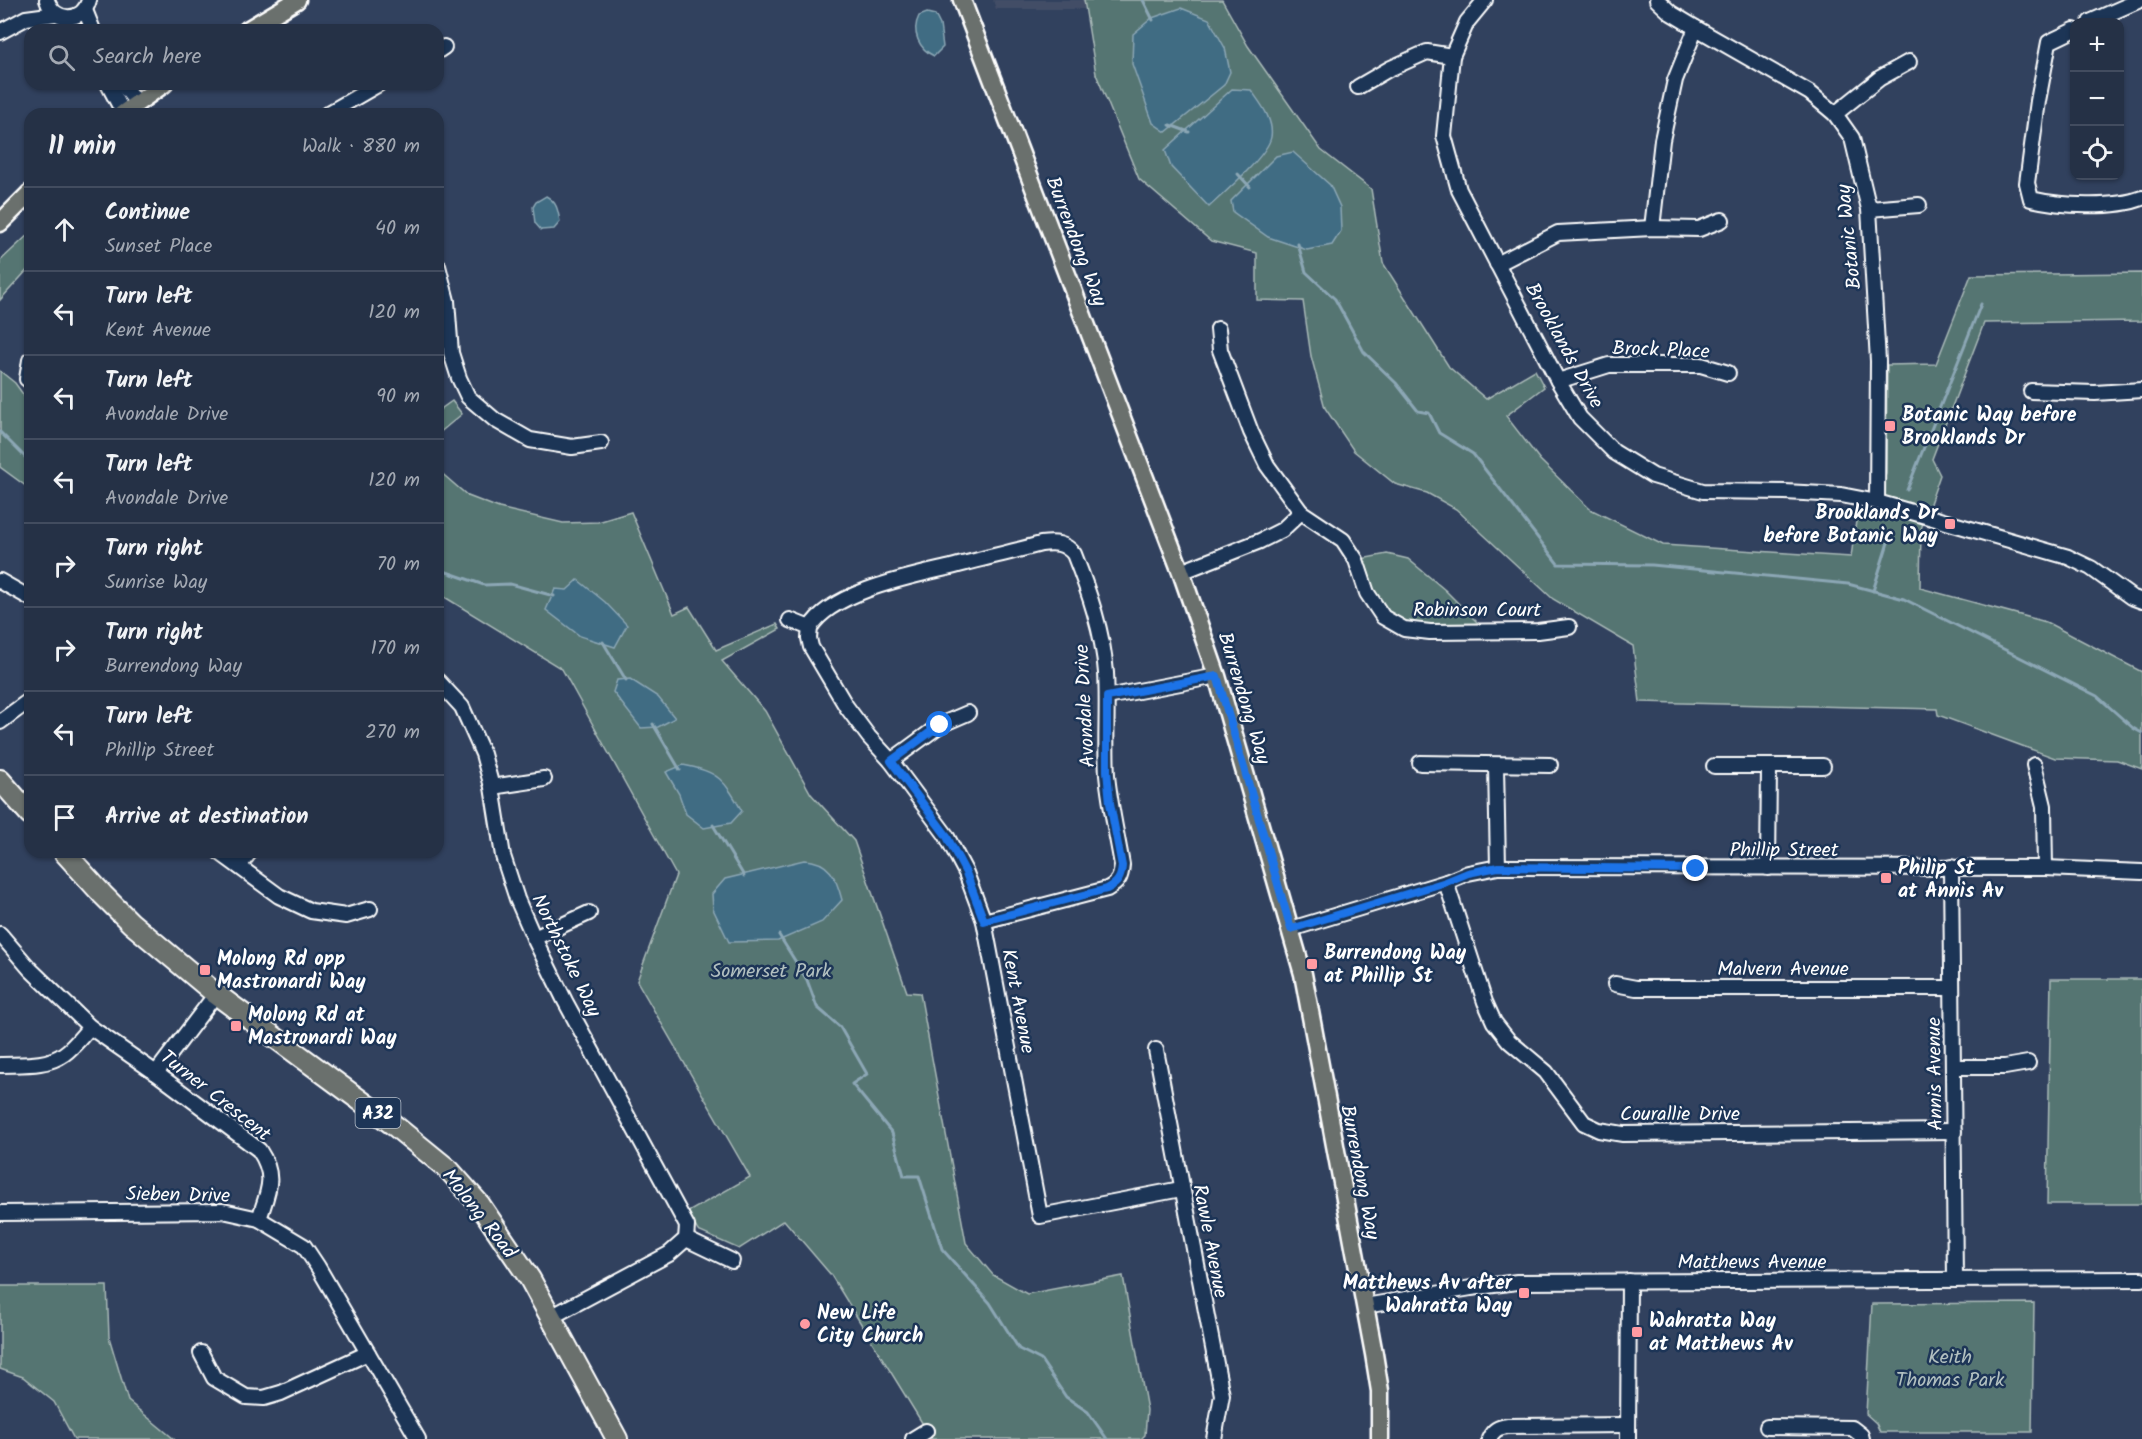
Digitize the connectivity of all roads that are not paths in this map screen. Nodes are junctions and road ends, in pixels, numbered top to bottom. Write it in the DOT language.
graph roads {
  1 [pos="46,0"];
  2 [pos="297,0"];
  3 [pos="962,0"];
  4 [pos="1485,0"];
  5 [pos="1658,0"];
  6 [pos="2140,0"];
  7 [pos="87,5"];
  8 [pos="60,16"];
  9 [pos="26,18"];
  10 [pos="2099,18"];
  11 [pos="69,24"];
  12 [pos="92,24"];
  13 [pos="257,24"];
  14 [pos="1696,28"];
  15 [pos="0,32"];
  16 [pos="2070,32"];
  17 [pos="1452,56"];
  18 [pos="1909,62"];
  19 [pos="1358,87"];
  20 [pos="112,90"];
  21 [pos="123,90"];
  22 [pos="156,90"];
  23 [pos="369,90"];
  24 [pos="125,108"];
  25 [pos="126,108"];
  26 [pos="131,108"];
  27 [pos="337,108"];
  28 [pos="1835,114"];
  29 [pos="2142,198"];
  30 [pos="24,199"];
  31 [pos="1919,205"];
  32 [pos="1869,209"];
  33 [pos="1722,220"];
  34 [pos="0,223"];
  35 [pos="1652,228"];
  36 [pos="1497,264"];
  37 [pos="444,289"];
  38 [pos="1218,329"];
  39 [pos="1728,373"];
  40 [pos="1558,381"];
  41 [pos="2142,390"];
  42 [pos="2031,391"];
  43 [pos="601,443"];
  44 [pos="1877,502"];
  45 [pos="1301,512"];
  46 [pos="1181,572"];
  47 [pos="0,581"];
  48 [pos="24,595"];
  49 [pos="2142,602"];
  50 [pos="790,620"];
  51 [pos="1569,627"];
  52 [pos="810,628"];
  53 [pos="1217,676"];
  54 [pos="444,688"];
  55 [pos="1107,697"];
  56 [pos="24,704"];
  57 [pos="968,713"];
  58 [pos="0,722"];
  59 [pos="891,761"];
  60 [pos="1420,764"];
  61 [pos="1550,765"];
  62 [pos="2034,765"];
  63 [pos="1496,766"];
  64 [pos="1714,766"];
  65 [pos="1823,766"];
  66 [pos="1769,767"];
  67 [pos="544,779"];
  68 [pos="0,780"];
  69 [pos="492,787"];
  70 [pos="24,806"];
  71 [pos="69,858"];
  72 [pos="228,858"];
  73 [pos="245,858"];
  74 [pos="239,866"];
  75 [pos="1498,867"];
  76 [pos="1951,867"];
  77 [pos="1768,868"];
  78 [pos="2045,868"];
  79 [pos="2142,872"];
  80 [pos="1446,882"];
  81 [pos="370,909"];
  82 [pos="589,913"];
  83 [pos="984,921"];
  84 [pos="1291,929"];
  85 [pos="0,934"];
  86 [pos="534,938"];
  87 [pos="1615,984"];
  88 [pos="1952,988"];
  89 [pos="216,994"];
  90 [pos="90,1027"];
  91 [pos="1156,1050"];
  92 [pos="2028,1063"];
  93 [pos="0,1065"];
  94 [pos="1953,1067"];
  95 [pos="156,1072"];
  96 [pos="1954,1131"];
  97 [pos="1181,1189"];
  98 [pos="0,1213"];
  99 [pos="259,1219"];
  100 [pos="686,1239"];
  101 [pos="732,1261"];
  102 [pos="2142,1279"];
  103 [pos="1955,1280"];
  104 [pos="1629,1281"];
  105 [pos="1365,1306"];
  106 [pos="551,1317"];
  107 [pos="201,1353"];
  108 [pos="368,1353"];
  109 [pos="1767,1427"];
  110 [pos="926,1431"];
  111 [pos="1628,1432"];
  112 [pos="418,1439"];
  113 [pos="617,1439"];
  114 [pos="913,1439"];
  115 [pos="1214,1439"];
  116 [pos="1380,1439"];
  117 [pos="1489,1439"];
  118 [pos="1862,1439"];
  1 -- 8 [label="street"];
  1 -- 9 [label="street"];
  2 -- 13 [label="main road"];
  3 -- 46 [label="main road, Burrendong Way"];
  4 -- 17 [label="street, Brooklands Drive"];
  5 -- 14 [label="street, Botanic Way"];
  6 -- 10 [label="street"];
  7 -- 8 [label="street"];
  7 -- 12 [label="street"];
  8 -- 9 [label="street"];
  8 -- 11 [label="street"];
  9 -- 15 [label="street"];
  14 -- 28 [label="street, Botanic Way"];
  14 -- 35 [label="street"];
  16 -- 29 [label="street"];
  17 -- 19 [label="street"];
  17 -- 36 [label="street, Brooklands Drive"];
  18 -- 28 [label="street"];
  20 -- 24 [label="street"];
  21 -- 25 [label="street"];
  22 -- 26 [label="main road"];
  23 -- 27 [label="street"];
  28 -- 32 [label="street, Botanic Way"];
  30 -- 34 [label="main road"];
  31 -- 32 [label="street"];
  32 -- 44 [label="street, Botanic Way"];
  33 -- 35 [label="street"];
  35 -- 36 [label="street"];
  36 -- 40 [label="street, Brooklands Drive"];
  37 -- 43 [label="street"];
  38 -- 45 [label="street, Robinson Court"];
  39 -- 40 [label="street, Brock Place"];
  40 -- 44 [label="street, Brooklands Drive"];
  41 -- 42 [label="street"];
  44 -- 49 [label="street, Brooklands Drive"];
  45 -- 46 [label="street"];
  45 -- 51 [label="street, Robinson Court"];
  46 -- 53 [label="main road, Burrendong Way"];
  47 -- 48 [label="street"];
  50 -- 52 [label="street"];
  52 -- 55 [label="street, Avondale Drive"];
  52 -- 59 [label="street, Kent Avenue"];
  53 -- 55 [label="street"];
  53 -- 84 [label="main road, Burrendong Way"];
  54 -- 69 [label="street, Northstoke Way"];
  55 -- 83 [label="street, Avondale Drive"];
  56 -- 58 [label="street"];
  57 -- 59 [label="street"];
  59 -- 83 [label="street, Kent Avenue"];
  60 -- 63 [label="street"];
  61 -- 63 [label="street"];
  62 -- 78 [label="street"];
  63 -- 75 [label="street"];
  64 -- 66 [label="street"];
  65 -- 66 [label="street"];
  66 -- 77 [label="street"];
  67 -- 69 [label="street"];
  68 -- 70 [label="highway"];
  69 -- 86 [label="street, Northstoke Way"];
  71 -- 89 [label="highway, Molong Road / A32"];
  72 -- 74 [label="street"];
  73 -- 74 [label="street"];
  74 -- 81 [label="street"];
  75 -- 77 [label="street, Phillip Street"];
  75 -- 80 [label="street, Phillip Street"];
  76 -- 77 [label="street, Phillip Street"];
  76 -- 78 [label="street, Phillip Street"];
  76 -- 88 [label="street, Annis Avenue"];
  78 -- 79 [label="street, Phillip Street"];
  80 -- 84 [label="street, Phillip Street"];
  80 -- 96 [label="street, Courallie Drive"];
  82 -- 86 [label="street"];
  83 -- 97 [label="street, Kent Avenue"];
  84 -- 105 [label="main road, Burrendong Way"];
  85 -- 90 [label="street, Turner Crescent"];
  86 -- 100 [label="street, Northstoke Way"];
  87 -- 88 [label="street, Malvern Avenue"];
  88 -- 94 [label="street, Annis Avenue"];
  89 -- 95 [label="street"];
  89 -- 106 [label="highway, Molong Road / A32"];
  90 -- 93 [label="street"];
  90 -- 95 [label="street, Turner Crescent"];
  91 -- 97 [label="street, Rawle Avenue"];
  92 -- 94 [label="street"];
  94 -- 96 [label="street, Annis Avenue"];
  95 -- 99 [label="street, Turner Crescent"];
  96 -- 103 [label="street, Annis Avenue"];
  97 -- 115 [label="street, Rawle Avenue"];
  98 -- 99 [label="street, Sieben Drive"];
  99 -- 108 [label="street, Sieben Drive"];
  100 -- 101 [label="street"];
  100 -- 106 [label="street"];
  102 -- 103 [label="street, Matthews Avenue"];
  103 -- 104 [label="street, Matthews Avenue"];
  104 -- 105 [label="street, Matthews Avenue"];
  104 -- 111 [label="street"];
  105 -- 116 [label="main road, Burrendong Way"];
  106 -- 113 [label="highway, Molong Road / A32"];
  107 -- 108 [label="street"];
  108 -- 112 [label="street, Sieben Drive"];
  109 -- 118 [label="street"];
  110 -- 114 [label="street"];
  111 -- 117 [label="street"];
}
